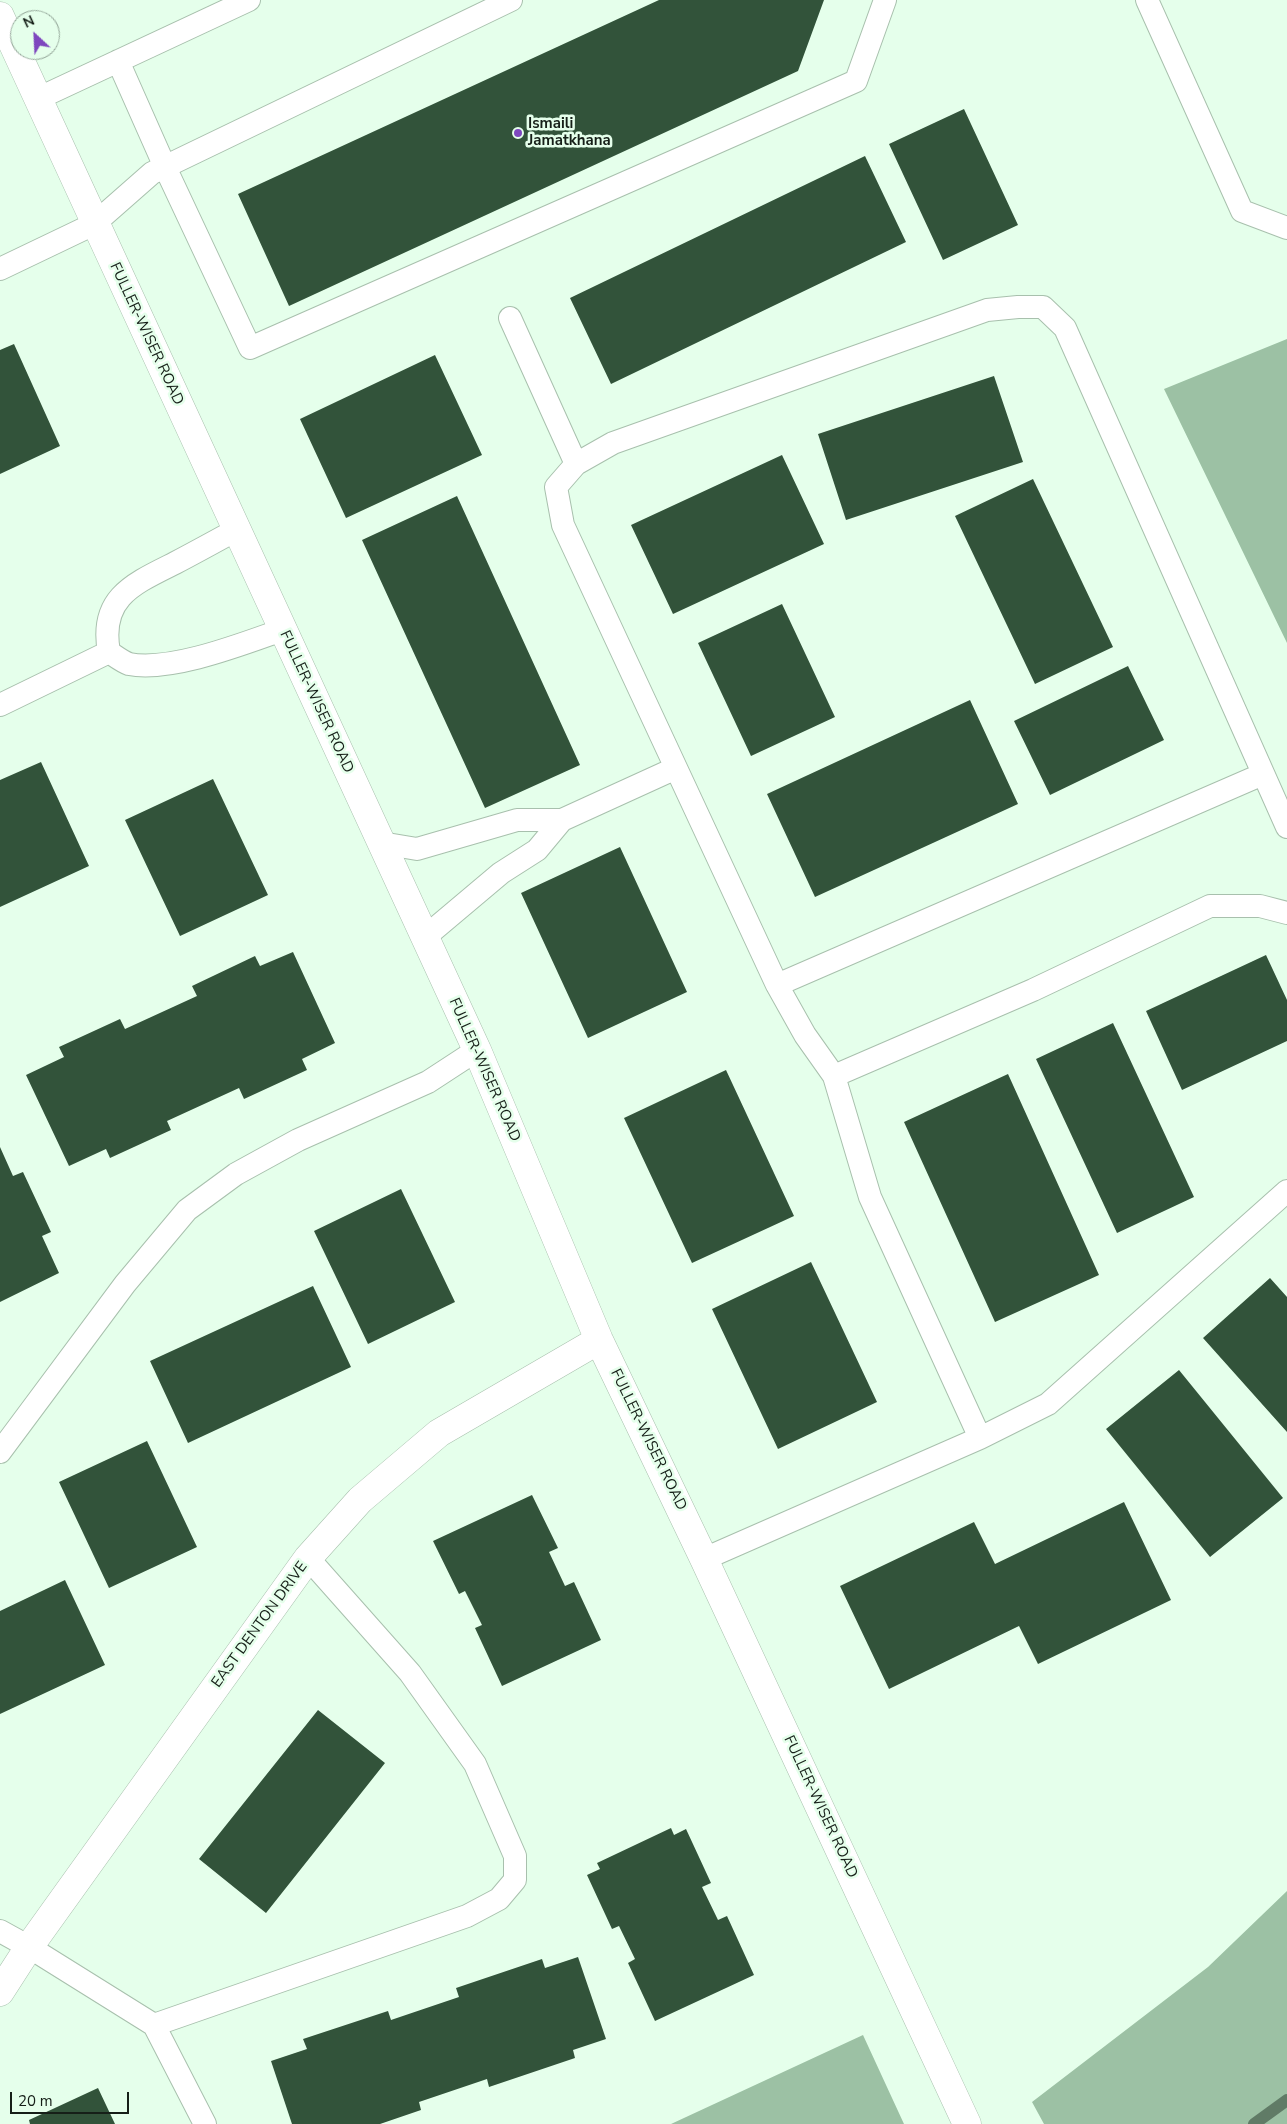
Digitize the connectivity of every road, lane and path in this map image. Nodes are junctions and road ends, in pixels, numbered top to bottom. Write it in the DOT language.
graph roads {
  1 [pos="248,0"];
  2 [pos="511,0"];
  3 [pos="885,0"];
  4 [pos="1147,0"];
  5 [pos="0,17"];
  6 [pos="118,61"];
  7 [pos="37,99"];
  8 [pos="165,167"];
  9 [pos="94,224"];
  10 [pos="1287,228"];
  11 [pos="0,270"];
  12 [pos="510,318"];
  13 [pos="576,464"];
  14 [pos="236,530"];
  15 [pos="282,630"];
  16 [pos="110,652"];
  17 [pos="0,705"];
  18 [pos="676,768"];
  19 [pos="1263,774"];
  20 [pos="562,820"];
  21 [pos="1287,827"];
  22 [pos="381,843"];
  23 [pos="1287,913"];
  24 [pos="425,937"];
  25 [pos="777,985"];
  26 [pos="477,1050"];
  27 [pos="834,1076"];
  28 [pos="1287,1191"];
  29 [pos="599,1340"];
  30 [pos="980,1438"];
  31 [pos="0,1452"];
  32 [pos="308,1558"];
  33 [pos="704,1559"];
  34 [pos="0,1931"];
  35 [pos="29,1947"];
  36 [pos="0,1992"];
  37 [pos="154,2025"];
  38 [pos="205,2124"];
  39 [pos="967,2124"];
  1 -- 6 [label="lane"];
  2 -- 8 [label="lane"];
  3 -- 8 [label="lane"];
  4 -- 10 [label="lane"];
  5 -- 7 [label="street, FULLER-WISER ROAD"];
  6 -- 7 [label="lane"];
  6 -- 8 [label="lane"];
  7 -- 9 [label="street, FULLER-WISER ROAD"];
  8 -- 9 [label="lane"];
  9 -- 11 [label="lane"];
  9 -- 14 [label="street, FULLER-WISER ROAD"];
  12 -- 13 [label="lane"];
  13 -- 18 [label="lane"];
  13 -- 19 [label="lane"];
  14 -- 15 [label="street, FULLER-WISER ROAD"];
  14 -- 16 [label="lane"];
  15 -- 16 [label="lane"];
  15 -- 22 [label="street, FULLER-WISER ROAD"];
  16 -- 17 [label="lane"];
  18 -- 20 [label="lane"];
  18 -- 25 [label="lane"];
  19 -- 21 [label="lane"];
  19 -- 25 [label="lane"];
  20 -- 22 [label="lane"];
  20 -- 24 [label="lane"];
  22 -- 24 [label="street, FULLER-WISER ROAD"];
  23 -- 27 [label="lane"];
  24 -- 26 [label="street, FULLER-WISER ROAD"];
  25 -- 27 [label="lane"];
  26 -- 29 [label="street, FULLER-WISER ROAD"];
  26 -- 31 [label="lane"];
  27 -- 30 [label="lane"];
  28 -- 30 [label="lane"];
  29 -- 32 [label="street, EAST DENTON DRIVE"];
  29 -- 33 [label="street, FULLER-WISER ROAD"];
  30 -- 33 [label="lane"];
  32 -- 35 [label="street, EAST DENTON DRIVE"];
  32 -- 37 [label="lane"];
  33 -- 39 [label="street, FULLER-WISER ROAD"];
  34 -- 35 [label="lane"];
  35 -- 36 [label="street, EAST DENTON DRIVE"];
  35 -- 37 [label="lane"];
  37 -- 38 [label="lane"];
}
